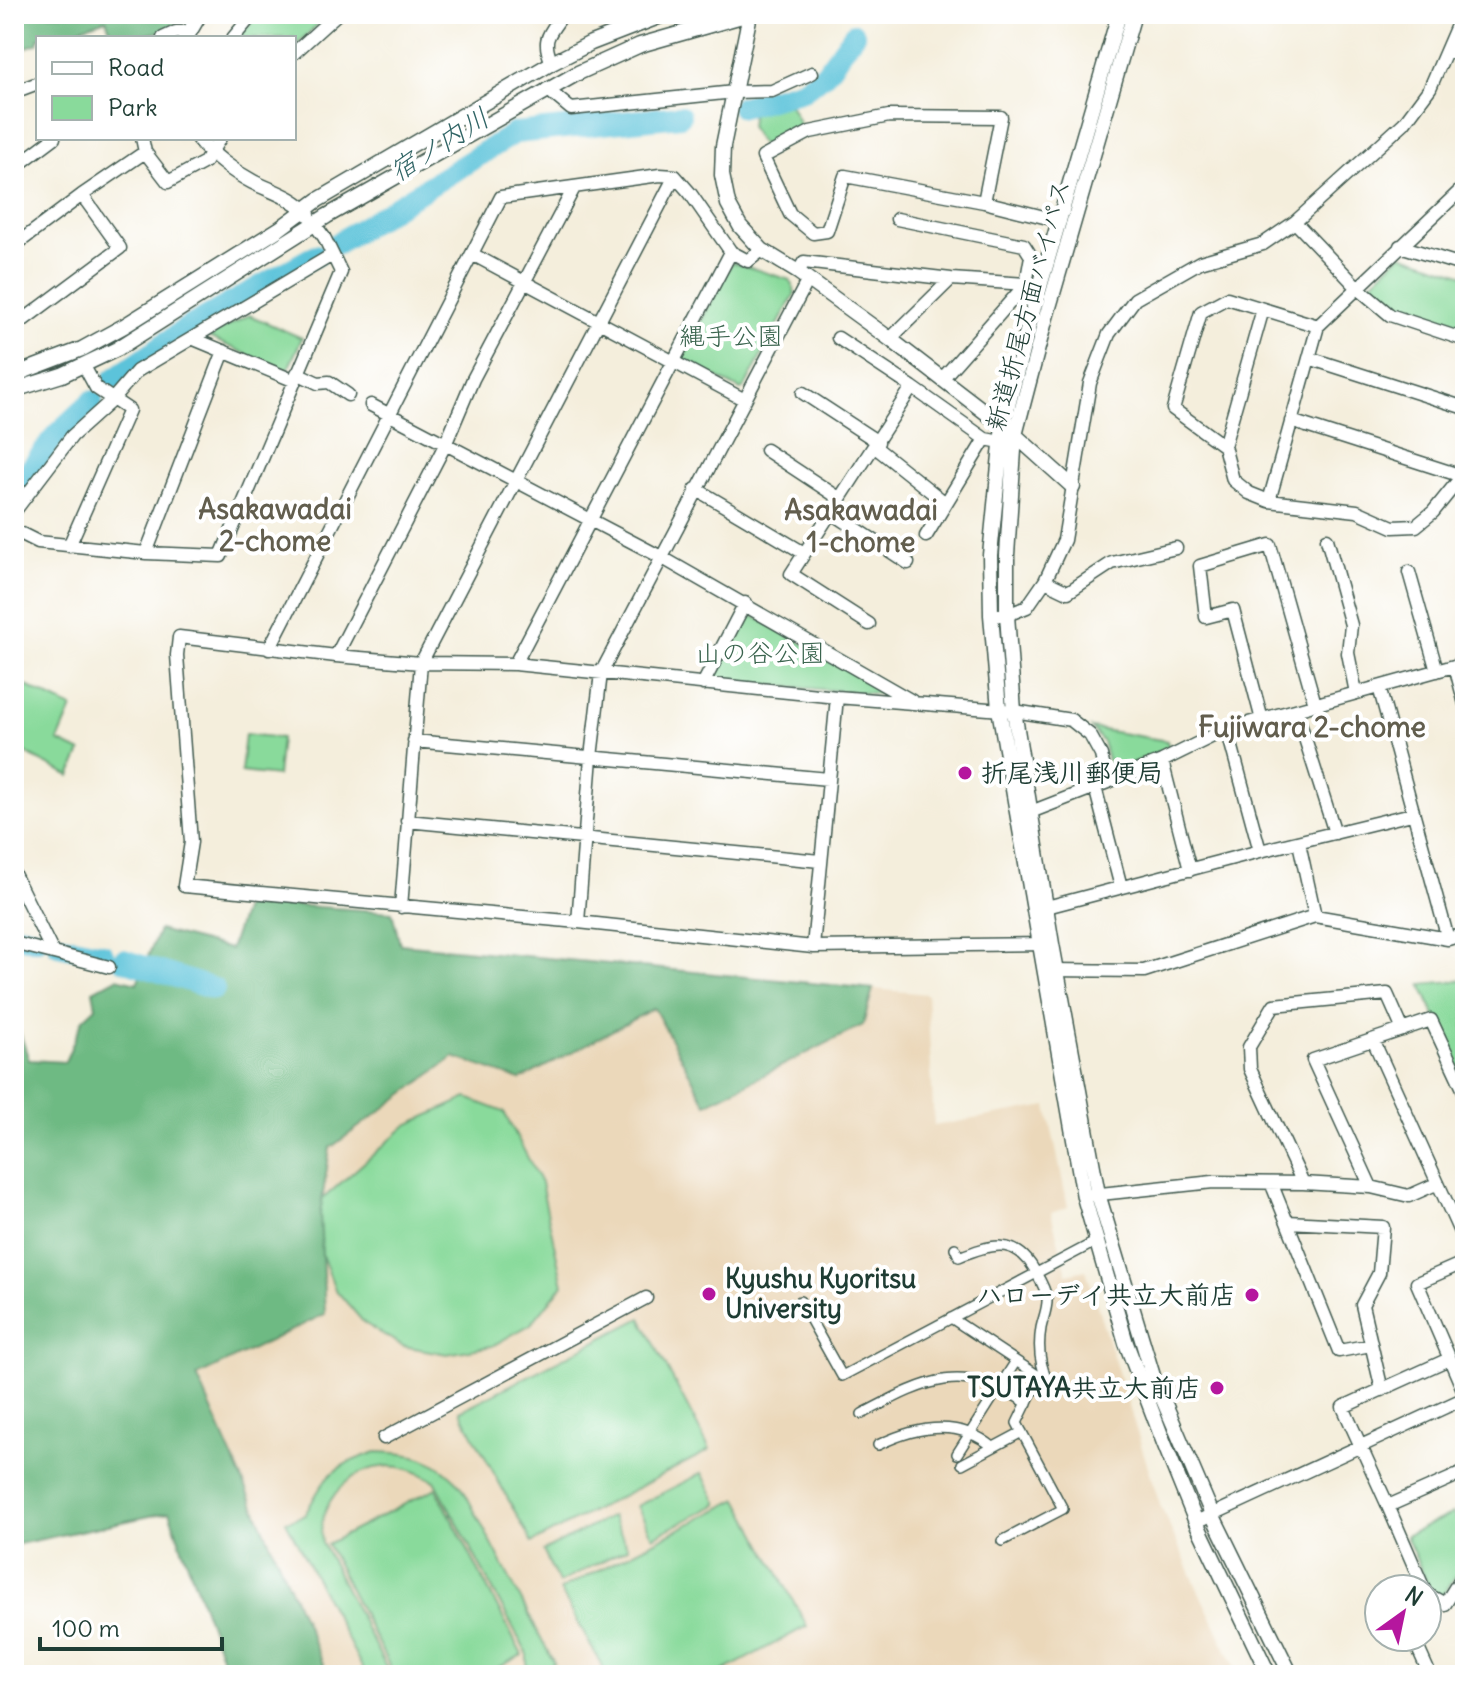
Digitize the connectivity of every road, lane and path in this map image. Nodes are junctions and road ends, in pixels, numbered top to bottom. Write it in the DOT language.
graph roads {
  1 [pos="200,14"];
  2 [pos="253,14"];
  3 [pos="337,14"];
  4 [pos="563,14"];
  5 [pos="664,14"];
  6 [pos="750,14"];
  7 [pos="1119,14"];
  8 [pos="1134,14"];
  9 [pos="1462,14"];
  10 [pos="187,35"];
  11 [pos="167,36"];
  12 [pos="235,36"];
  13 [pos="1448,50"];
  14 [pos="296,51"];
  15 [pos="1465,56"];
  16 [pos="552,63"];
  17 [pos="812,73"];
  18 [pos="36,84"];
  19 [pos="547,89"];
  20 [pos="14,92"];
  21 [pos="734,92"];
  22 [pos="51,140"];
  23 [pos="142,140"];
  24 [pos="200,140"];
  25 [pos="219,140"];
  26 [pos="145,152"];
  27 [pos="211,152"];
  28 [pos="14,168"];
  29 [pos="675,176"];
  30 [pos="1465,186"];
  31 [pos="574,188"];
  32 [pos="82,195"];
  33 [pos="984,202"];
  34 [pos="1458,202"];
  35 [pos="305,210"];
  36 [pos="897,219"];
  37 [pos="1060,221"];
  38 [pos="1295,222"];
  39 [pos="315,225"];
  40 [pos="14,246"];
  41 [pos="1400,246"];
  42 [pos="762,250"];
  43 [pos="731,252"];
  44 [pos="472,254"];
  45 [pos="332,255"];
  46 [pos="1465,266"];
  47 [pos="803,276"];
  48 [pos="951,279"];
  49 [pos="524,282"];
  50 [pos="1026,284"];
  51 [pos="1358,288"];
  52 [pos="1263,309"];
  53 [pos="600,321"];
  54 [pos="1318,326"];
  55 [pos="14,327"];
  56 [pos="838,338"];
  57 [pos="194,339"];
  58 [pos="890,339"];
  59 [pos="1465,340"];
  60 [pos="224,351"];
  61 [pos="1309,358"];
  62 [pos="674,361"];
  63 [pos="84,366"];
  64 [pos="14,375"];
  65 [pos="296,377"];
  66 [pos="942,379"];
  67 [pos="912,387"];
  68 [pos="14,390"];
  69 [pos="803,393"];
  70 [pos="348,395"];
  71 [pos="743,399"];
  72 [pos="112,400"];
  73 [pos="371,405"];
  74 [pos="1465,408"];
  75 [pos="389,415"];
  76 [pos="1291,421"];
  77 [pos="1003,425"];
  78 [pos="985,439"];
  79 [pos="1008,439"];
  80 [pos="877,444"];
  81 [pos="445,445"];
  82 [pos="1224,446"];
  83 [pos="766,450"];
  84 [pos="1463,477"];
  85 [pos="515,480"];
  86 [pos="1073,487"];
  87 [pos="696,489"];
  88 [pos="839,498"];
  89 [pos="1269,501"];
  90 [pos="944,502"];
  91 [pos="14,512"];
  92 [pos="831,512"];
  93 [pos="591,519"];
  94 [pos="14,530"];
  95 [pos="926,536"];
  96 [pos="1327,539"];
  97 [pos="69,546"];
  98 [pos="1176,548"];
  99 [pos="146,553"];
  100 [pos="804,553"];
  101 [pos="661,557"];
  102 [pos="908,563"];
  103 [pos="1409,572"];
  104 [pos="1045,581"];
  105 [pos="745,603"];
  106 [pos="999,615"];
  107 [pos="869,624"];
  108 [pos="269,649"];
  109 [pos="336,656"];
  110 [pos="421,663"];
  111 [pos="515,664"];
  112 [pos="1460,665"];
  113 [pos="1437,671"];
  114 [pos="601,673"];
  115 [pos="703,684"];
  116 [pos="1379,687"];
  117 [pos="1356,693"];
  118 [pos="837,697"];
  119 [pos="914,703"];
  120 [pos="1315,704"];
  121 [pos="1465,704"];
  122 [pos="999,709"];
  123 [pos="1296,710"];
  124 [pos="1014,711"];
  125 [pos="1262,720"];
  126 [pos="1227,729"];
  127 [pos="414,741"];
  128 [pos="591,757"];
  129 [pos="1162,761"];
  130 [pos="828,779"];
  131 [pos="1107,782"];
  132 [pos="1095,787"];
  133 [pos="1024,814"];
  134 [pos="1412,814"];
  135 [pos="407,821"];
  136 [pos="1335,833"];
  137 [pos="584,839"];
  138 [pos="1299,843"];
  139 [pos="1260,851"];
  140 [pos="820,861"];
  141 [pos="1190,870"];
  142 [pos="14,874"];
  143 [pos="1121,887"];
  144 [pos="401,907"];
  145 [pos="1041,909"];
  146 [pos="1315,916"];
  147 [pos="578,922"];
  148 [pos="1465,934"];
  149 [pos="1448,939"];
  150 [pos="14,943"];
  151 [pos="1045,944"];
  152 [pos="813,947"];
  153 [pos="52,951"];
  154 [pos="109,967"];
  155 [pos="1050,970"];
  156 [pos="1403,1030"];
  157 [pos="1373,1040"];
  158 [pos="1462,1078"];
  159 [pos="1465,1093"];
  160 [pos="1303,1183"];
  161 [pos="1436,1184"];
  162 [pos="1272,1185"];
  163 [pos="1371,1187"];
  164 [pos="1091,1195"];
  165 [pos="1288,1222"];
  166 [pos="1097,1241"];
  167 [pos="1465,1243"];
  168 [pos="955,1248"];
  169 [pos="1465,1262"];
  170 [pos="1036,1273"];
  171 [pos="646,1298"];
  172 [pos="800,1301"];
  173 [pos="951,1318"];
  174 [pos="1371,1345"];
  175 [pos="1449,1359"];
  176 [pos="1016,1361"];
  177 [pos="1048,1382"];
  178 [pos="999,1388"];
  179 [pos="1382,1390"];
  180 [pos="1465,1396"];
  181 [pos="1027,1403"];
  182 [pos="862,1414"];
  183 [pos="1022,1432"];
  184 [pos="970,1434"];
  185 [pos="384,1438"];
  186 [pos="878,1445"];
  187 [pos="993,1447"];
  188 [pos="1361,1447"];
  189 [pos="1465,1472"];
  190 [pos="1388,1506"];
  191 [pos="1212,1514"];
  192 [pos="1196,1522"];
  193 [pos="1002,1541"];
  194 [pos="1465,1572"];
  195 [pos="1417,1573"];
  196 [pos="1443,1603"];
  197 [pos="1420,1653"];
  198 [pos="1269,1675"];
  199 [pos="1291,1675"];
  200 [pos="1430,1675"];
  1 -- 10 [label="street"];
  2 -- 12 [label="street"];
  3 -- 14 [label="street"];
  4 -- 16 [label="street"];
  5 -- 16 [label="street"];
  6 -- 19 [label="street"];
  6 -- 21 [label="street"];
  7 -- 37 [label="street"];
  8 -- 79 [label="street, 新道折尾方面バイパス"];
  9 -- 13 [label="street"];
  10 -- 11 [label="street"];
  13 -- 15 [label="street"];
  13 -- 38 [label="street"];
  16 -- 35 [label="street"];
  17 -- 21 [label="street"];
  18 -- 20 [label="street"];
  19 -- 21 [label="street"];
  19 -- 39 [label="street"];
  21 -- 42 [label="street"];
  22 -- 28 [label="street"];
  23 -- 26 [label="street"];
  24 -- 27 [label="street"];
  25 -- 27 [label="street"];
  26 -- 27 [label="street"];
  26 -- 32 [label="street"];
  27 -- 35 [label="street"];
  29 -- 31 [label="street"];
  29 -- 43 [label="street"];
  29 -- 53 [label="street"];
  30 -- 34 [label="street"];
  31 -- 44 [label="street"];
  31 -- 49 [label="street"];
  32 -- 40 [label="street"];
  32 -- 55 [label="street"];
  33 -- 33 [label="street"];
  33 -- 37 [label="street"];
  34 -- 41 [label="street"];
  35 -- 39 [label="street"];
  35 -- 64 [label="street"];
  36 -- 50 [label="street"];
  37 -- 77 [label="street"];
  38 -- 51 [label="street"];
  38 -- 86 [label="street"];
  39 -- 45 [label="street"];
  39 -- 63 [label="street"];
  41 -- 46 [label="street"];
  41 -- 51 [label="street"];
  42 -- 43 [label="street"];
  42 -- 47 [label="street"];
  43 -- 62 [label="street"];
  44 -- 49 [label="street"];
  44 -- 75 [label="street"];
  45 -- 57 [label="street"];
  45 -- 65 [label="street"];
  47 -- 48 [label="street"];
  47 -- 58 [label="street"];
  47 -- 71 [label="street"];
  48 -- 50 [label="street"];
  48 -- 58 [label="street"];
  49 -- 53 [label="street"];
  49 -- 81 [label="street"];
  50 -- 66 [label="street"];
  51 -- 54 [label="street"];
  51 -- 59 [label="street"];
  52 -- 54 [label="street"];
  52 -- 82 [label="street"];
  52 -- 82 [label="street"];
  53 -- 62 [label="street"];
  53 -- 85 [label="street"];
  54 -- 61 [label="street"];
  56 -- 67 [label="street"];
  57 -- 60 [label="street"];
  57 -- 72 [label="street"];
  58 -- 66 [label="street"];
  60 -- 65 [label="street"];
  60 -- 99 [label="street"];
  61 -- 74 [label="street"];
  61 -- 76 [label="street"];
  62 -- 71 [label="street"];
  62 -- 93 [label="street"];
  63 -- 68 [label="street"];
  63 -- 72 [label="street"];
  65 -- 70 [label="street"];
  65 -- 99 [label="street"];
  66 -- 77 [label="street"];
  67 -- 78 [label="street"];
  67 -- 80 [label="street"];
  69 -- 80 [label="street"];
  71 -- 87 [label="street"];
  72 -- 91 [label="street"];
  72 -- 97 [label="street"];
  73 -- 75 [label="street"];
  75 -- 81 [label="street"];
  75 -- 108 [label="street"];
  76 -- 84 [label="street"];
  76 -- 89 [label="street"];
  77 -- 79 [label="street"];
  78 -- 79 [label="street"];
  78 -- 90 [label="street"];
  79 -- 86 [label="street"];
  79 -- 106 [label="street, 新道折尾方面バイパス"];
  80 -- 88 [label="street"];
  80 -- 90 [label="street"];
  81 -- 85 [label="street"];
  81 -- 109 [label="street"];
  82 -- 89 [label="street"];
  83 -- 88 [label="street"];
  84 -- 89 [label="street"];
  85 -- 93 [label="street"];
  85 -- 110 [label="street"];
  86 -- 104 [label="street"];
  87 -- 100 [label="street"];
  87 -- 101 [label="street"];
  88 -- 92 [label="street"];
  90 -- 95 [label="street"];
  92 -- 100 [label="street"];
  92 -- 102 [label="street"];
  93 -- 101 [label="street"];
  93 -- 111 [label="street"];
  94 -- 97 [label="street"];
  96 -- 117 [label="street"];
  97 -- 99 [label="street"];
  98 -- 104 [label="street"];
  100 -- 107 [label="street"];
  101 -- 105 [label="street"];
  101 -- 114 [label="street"];
  103 -- 113 [label="street"];
  104 -- 106 [label="street"];
  105 -- 115 [label="street"];
  105 -- 119 [label="street"];
  106 -- 122 [label="street"];
  106 -- 124 [label="street"];
  108 -- 109 [label="street"];
  108 -- 144 [label="street"];
  109 -- 110 [label="street"];
  110 -- 111 [label="street"];
  110 -- 127 [label="street"];
  111 -- 114 [label="street"];
  112 -- 113 [label="street"];
  112 -- 121 [label="street"];
  113 -- 116 [label="street"];
  114 -- 115 [label="street"];
  114 -- 128 [label="street"];
  115 -- 118 [label="street"];
  116 -- 117 [label="street"];
  116 -- 134 [label="street"];
  117 -- 120 [label="street"];
  118 -- 119 [label="street"];
  118 -- 130 [label="street"];
  119 -- 122 [label="street"];
  120 -- 123 [label="street"];
  120 -- 125 [label="street"];
  122 -- 124 [label="street"];
  122 -- 133 [label="street"];
  123 -- 125 [label="street"];
  123 -- 136 [label="street"];
  124 -- 131 [label="street"];
  124 -- 133 [label="street"];
  125 -- 126 [label="street"];
  126 -- 129 [label="street"];
  126 -- 139 [label="street"];
  127 -- 128 [label="street"];
  127 -- 135 [label="street"];
  128 -- 130 [label="street"];
  128 -- 137 [label="street"];
  129 -- 131 [label="street"];
  129 -- 141 [label="street"];
  130 -- 140 [label="street"];
  131 -- 132 [label="street"];
  132 -- 133 [label="street"];
  132 -- 143 [label="street"];
  133 -- 145 [label="street"];
  134 -- 136 [label="street"];
  134 -- 149 [label="street"];
  135 -- 137 [label="street"];
  135 -- 144 [label="street"];
  136 -- 138 [label="street"];
  137 -- 140 [label="street"];
  137 -- 147 [label="street"];
  138 -- 139 [label="street"];
  138 -- 146 [label="street"];
  139 -- 141 [label="street"];
  140 -- 152 [label="street"];
  141 -- 143 [label="street"];
  142 -- 153 [label="street"];
  143 -- 145 [label="street"];
  144 -- 147 [label="street"];
  145 -- 151 [label="street"];
  146 -- 149 [label="street"];
  146 -- 155 [label="street"];
  147 -- 152 [label="street"];
  148 -- 149 [label="street"];
  150 -- 153 [label="street"];
  151 -- 152 [label="street"];
  151 -- 155 [label="street"];
  153 -- 154 [label="street"];
  155 -- 164 [label="street"];
  156 -- 157 [label="street"];
  156 -- 158 [label="street"];
  156 -- 160 [label="street"];
  157 -- 161 [label="street"];
  157 -- 163 [label="street"];
  158 -- 159 [label="street"];
  160 -- 162 [label="street"];
  160 -- 163 [label="street"];
  161 -- 163 [label="street"];
  161 -- 167 [label="street"];
  162 -- 164 [label="street"];
  162 -- 165 [label="street"];
  164 -- 166 [label="street"];
  164 -- 191 [label="street"];
  165 -- 174 [label="street"];
  165 -- 174 [label="street"];
  166 -- 170 [label="street"];
  166 -- 192 [label="street"];
  168 -- 170 [label="street"];
  169 -- 175 [label="street"];
  170 -- 173 [label="street"];
  170 -- 177 [label="street"];
  171 -- 185 [label="street"];
  172 -- 173 [label="street"];
  173 -- 176 [label="street"];
  174 -- 179 [label="street"];
  175 -- 179 [label="street"];
  175 -- 180 [label="street"];
  176 -- 177 [label="street"];
  176 -- 178 [label="street"];
  177 -- 181 [label="street"];
  178 -- 181 [label="street"];
  178 -- 182 [label="street"];
  178 -- 184 [label="street"];
  179 -- 188 [label="street"];
  180 -- 188 [label="street"];
  181 -- 183 [label="street"];
  183 -- 187 [label="street"];
  183 -- 193 [label="street"];
  184 -- 186 [label="street"];
  184 -- 187 [label="street"];
  184 -- 187 [label="street"];
  188 -- 190 [label="street"];
  188 -- 191 [label="street"];
  189 -- 190 [label="street"];
  190 -- 195 [label="street"];
  191 -- 192 [label="street"];
  191 -- 199 [label="street"];
  192 -- 198 [label="street"];
  194 -- 196 [label="street"];
  197 -- 200 [label="street"];
}
